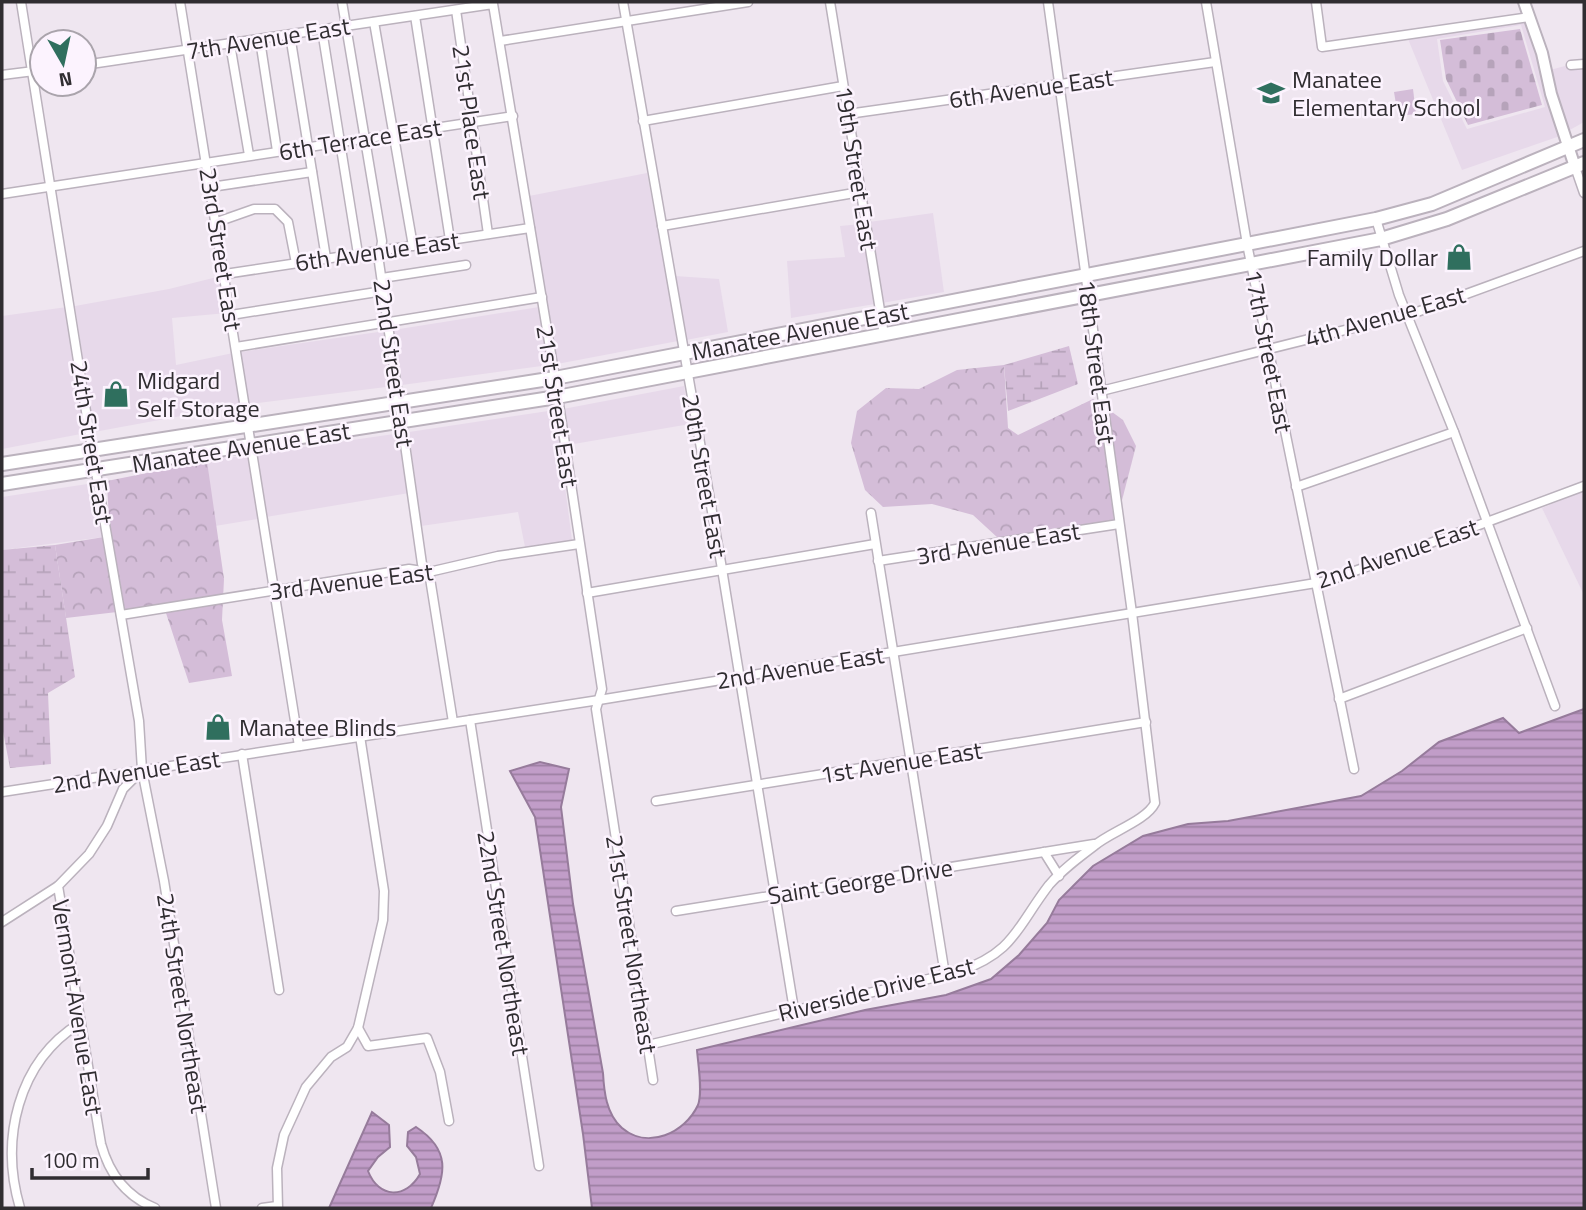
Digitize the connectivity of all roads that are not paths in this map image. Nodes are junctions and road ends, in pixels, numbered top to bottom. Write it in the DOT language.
graph roads {
  1 [pos="21,2"];
  2 [pos="180,2"];
  3 [pos="342,2"];
  4 [pos="623,2"];
  5 [pos="748,2"];
  6 [pos="830,2"];
  7 [pos="1048,2"];
  8 [pos="1206,2"];
  9 [pos="1316,2"];
  10 [pos="1524,2"];
  11 [pos="493,4"];
  12 [pos="456,10"];
  13 [pos="415,16"];
  14 [pos="1529,17"];
  15 [pos="626,19"];
  16 [pos="374,22"];
  17 [pos="346,26"];
  18 [pos="321,30"];
  19 [pos="290,35"];
  20 [pos="260,40"];
  21 [pos="500,41"];
  22 [pos="230,44"];
  23 [pos="28,46"];
  24 [pos="189,50"];
  25 [pos="1215,62"];
  26 [pos="98,63"];
  27 [pos="1584,64"];
  28 [pos="1571,65"];
  29 [pos="28,72"];
  30 [pos="2,75"];
  31 [pos="1059,84"];
  32 [pos="843,86"];
  33 [pos="36,98"];
  34 [pos="848,114"];
  35 [pos="513,116"];
  36 [pos="643,121"];
  37 [pos="472,122"];
  38 [pos="432,128"];
  39 [pos="393,134"];
  40 [pos="364,138"];
  41 [pos="1584,140"];
  42 [pos="339,142"];
  43 [pos="308,147"];
  44 [pos="1569,148"];
  45 [pos="277,151"];
  46 [pos="249,155"];
  47 [pos="207,162"];
  48 [pos="1580,165"];
  49 [pos="312,172"];
  50 [pos="51,185"];
  51 [pos="211,187"];
  52 [pos="860,192"];
  53 [pos="1584,193"];
  54 [pos="2,194"];
  55 [pos="1376,219"];
  56 [pos="217,222"];
  57 [pos="662,226"];
  58 [pos="530,228"];
  59 [pos="488,234"];
  60 [pos="1381,239"];
  61 [pos="450,240"];
  62 [pos="1247,244"];
  63 [pos="413,246"];
  64 [pos="380,251"];
  65 [pos="1584,251"];
  66 [pos="358,254"];
  67 [pos="326,258"];
  68 [pos="296,262"];
  69 [pos="1251,264"];
  70 [pos="466,265"];
  71 [pos="225,274"];
  72 [pos="1086,276"];
  73 [pos="382,278"];
  74 [pos="383,291"];
  75 [pos="1088,296"];
  76 [pos="542,297"];
  77 [pos="1408,314"];
  78 [pos="231,315"];
  79 [pos="880,316"];
  80 [pos="388,323"];
  81 [pos="884,335"];
  82 [pos="236,347"];
  83 [pos="1268,348"];
  84 [pos="684,354"];
  85 [pos="687,373"];
  86 [pos="555,378"];
  87 [pos="1101,391"];
  88 [pos="557,397"];
  89 [pos="401,402"];
  90 [pos="403,423"];
  91 [pos="248,426"];
  92 [pos="1454,432"];
  93 [pos="251,447"];
  94 [pos="92,449"];
  95 [pos="2,464"];
  96 [pos="96,469"];
  97 [pos="2,484"];
  98 [pos="1584,486"];
  99 [pos="1296,487"];
  100 [pos="871,513"];
  101 [pos="1488,522"];
  102 [pos="1119,524"];
  103 [pos="579,544"];
  104 [pos="876,544"];
  105 [pos="878,561"];
  106 [pos="721,569"];
  107 [pos="429,572"];
  108 [pos="1316,583"];
  109 [pos="273,590"];
  110 [pos="587,593"];
  111 [pos="1132,613"];
  112 [pos="121,615"];
  113 [pos="1527,628"];
  114 [pos="892,652"];
  115 [pos="740,676"];
  116 [pos="1339,699"];
  117 [pos="599,700"];
  118 [pos="1555,706"];
  119 [pos="470,720"];
  120 [pos="453,722"];
  121 [pos="1146,722"];
  122 [pos="360,736"];
  123 [pos="299,746"];
  124 [pos="242,754"];
  125 [pos="910,760"];
  126 [pos="1354,769"];
  127 [pos="142,770"];
  128 [pos="758,785"];
  129 [pos="2,792"];
  130 [pos="656,801"];
  131 [pos="611,809"];
  132 [pos="1097,843"];
  133 [pos="1044,852"];
  134 [pos="927,871"];
  135 [pos="1059,876"];
  136 [pos="164,881"];
  137 [pos="58,886"];
  138 [pos="776,895"];
  139 [pos="676,911"];
  140 [pos="2,922"];
  141 [pos="945,975"];
  142 [pos="279,990"];
  143 [pos="794,1010"];
  144 [pos="80,1023"];
  145 [pos="358,1028"];
  146 [pos="648,1045"];
  147 [pos="653,1080"];
  148 [pos="449,1121"];
  149 [pos="539,1166"];
  150 [pos="277,1207"];
  151 [pos="20,1208"];
  152 [pos="155,1208"];
  153 [pos="216,1208"];
  154 [pos="262,1208"];
  1 -- 23 [label="street, 24th Street East"];
  2 -- 24 [label="street, 23rd Street East"];
  3 -- 17 [label="street, 22nd Street East"];
  4 -- 15 [label="street, 20th Street East"];
  5 -- 15 [label="street"];
  6 -- 32 [label="street, 19th Street East"];
  7 -- 31 [label="street, 18th Street East"];
  8 -- 25 [label="street, 17th Street East"];
  9 -- 14 [label="street"];
  10 -- 14 [label="main road"];
  11 -- 12 [label="street, 7th Avenue East"];
  11 -- 21 [label="street, 21st Street East"];
  12 -- 13 [label="street, 7th Avenue East"];
  12 -- 37 [label="street, 21st Place East"];
  13 -- 16 [label="street, 7th Avenue East"];
  13 -- 38 [label="street"];
  14 -- 44 [label="main road"];
  15 -- 21 [label="street"];
  15 -- 36 [label="street, 20th Street East"];
  16 -- 17 [label="street, 7th Avenue East"];
  16 -- 39 [label="street"];
  17 -- 18 [label="street, 7th Avenue East"];
  17 -- 40 [label="street, 22nd Street East"];
  18 -- 19 [label="street, 7th Avenue East"];
  18 -- 42 [label="street"];
  19 -- 20 [label="street, 7th Avenue East"];
  19 -- 43 [label="street"];
  20 -- 22 [label="street, 7th Avenue East"];
  20 -- 45 [label="street"];
  21 -- 35 [label="street, 21st Street East"];
  22 -- 24 [label="street, 7th Avenue East"];
  22 -- 46 [label="street"];
  24 -- 26 [label="street, 7th Avenue East"];
  24 -- 47 [label="street, 23rd Street East"];
  25 -- 31 [label="street, 6th Avenue East"];
  25 -- 62 [label="street, 17th Street East"];
  27 -- 28 [label="street"];
  29 -- 30 [label="street"];
  31 -- 34 [label="street, 6th Avenue East"];
  31 -- 72 [label="street, 18th Street East"];
  32 -- 34 [label="street, 19th Street East"];
  32 -- 36 [label="street"];
  33 -- 50 [label="street, 24th Street East"];
  34 -- 52 [label="street, 19th Street East"];
  35 -- 37 [label="street, 6th Terrace East"];
  35 -- 58 [label="street, 21st Street East"];
  36 -- 57 [label="street, 20th Street East"];
  37 -- 38 [label="street, 6th Terrace East"];
  37 -- 59 [label="street, 21st Place East"];
  38 -- 39 [label="street, 6th Terrace East"];
  38 -- 61 [label="street"];
  39 -- 40 [label="street, 6th Terrace East"];
  39 -- 63 [label="street"];
  40 -- 42 [label="street, 6th Terrace East"];
  40 -- 64 [label="street, 22nd Street East"];
  41 -- 44 [label="main road, Manatee Avenue East"];
  42 -- 43 [label="street, 6th Terrace East"];
  42 -- 66 [label="street"];
  43 -- 45 [label="street, 6th Terrace East"];
  43 -- 49 [label="street"];
  44 -- 48 [label="main road"];
  44 -- 55 [label="main road, Manatee Avenue East"];
  45 -- 46 [label="street, 6th Terrace East"];
  46 -- 47 [label="street, 6th Terrace East"];
  47 -- 50 [label="street, 6th Terrace East"];
  47 -- 51 [label="street, 23rd Street East"];
  48 -- 53 [label="street"];
  48 -- 60 [label="main road, Manatee Avenue East"];
  49 -- 51 [label="street"];
  49 -- 67 [label="street"];
  50 -- 54 [label="street, 6th Terrace East"];
  50 -- 94 [label="street, 24th Street East"];
  51 -- 56 [label="street, 23rd Street East"];
  52 -- 57 [label="street"];
  52 -- 79 [label="street, 19th Street East"];
  55 -- 60 [label="street"];
  55 -- 62 [label="main road, Manatee Avenue East"];
  56 -- 68 [label="street"];
  56 -- 71 [label="street, 23rd Street East"];
  57 -- 84 [label="street, 20th Street East"];
  58 -- 59 [label="street, 6th Avenue East"];
  58 -- 76 [label="street, 21st Street East"];
  59 -- 61 [label="street, 6th Avenue East"];
  60 -- 69 [label="main road, Manatee Avenue East"];
  60 -- 77 [label="street"];
  61 -- 63 [label="street, 6th Avenue East"];
  62 -- 69 [label="street, 17th Street East"];
  62 -- 72 [label="main road, Manatee Avenue East"];
  63 -- 64 [label="street, 6th Avenue East"];
  64 -- 66 [label="street, 6th Avenue East"];
  64 -- 73 [label="street, 22nd Street East"];
  65 -- 77 [label="street, 4th Avenue East"];
  66 -- 67 [label="street, 6th Avenue East"];
  67 -- 68 [label="street, 6th Avenue East"];
  68 -- 71 [label="street, 6th Avenue East"];
  69 -- 75 [label="main road, Manatee Avenue East"];
  69 -- 83 [label="street, 17th Street East"];
  70 -- 73 [label="street"];
  71 -- 78 [label="street, 23rd Street East"];
  72 -- 75 [label="street, 18th Street East"];
  72 -- 79 [label="main road, Manatee Avenue East"];
  73 -- 74 [label="street, 22nd Street East"];
  74 -- 78 [label="street"];
  74 -- 80 [label="street, 22nd Street East"];
  75 -- 81 [label="main road, Manatee Avenue East"];
  75 -- 87 [label="street, 18th Street East"];
  76 -- 80 [label="street"];
  76 -- 86 [label="street, 21st Street East"];
  77 -- 83 [label="street, 4th Avenue East"];
  77 -- 92 [label="street"];
  78 -- 82 [label="street, 23rd Street East"];
  79 -- 81 [label="street, 19th Street East"];
  79 -- 84 [label="main road, Manatee Avenue East"];
  80 -- 82 [label="street"];
  80 -- 89 [label="street, 22nd Street East"];
  81 -- 85 [label="main road, Manatee Avenue East"];
  82 -- 91 [label="street, 23rd Street East"];
  83 -- 87 [label="street, 4th Avenue East"];
  83 -- 99 [label="street, 17th Street East"];
  84 -- 85 [label="street, 20th Street East"];
  84 -- 86 [label="main road, Manatee Avenue East"];
  85 -- 88 [label="main road, Manatee Avenue East"];
  85 -- 106 [label="street, 20th Street East"];
  86 -- 88 [label="street, 21st Street East"];
  86 -- 89 [label="main road, Manatee Avenue East"];
  87 -- 102 [label="street, 18th Street East"];
  88 -- 90 [label="main road, Manatee Avenue East"];
  88 -- 103 [label="street, 21st Street East"];
  89 -- 90 [label="street, 22nd Street East"];
  89 -- 91 [label="main road, Manatee Avenue East"];
  90 -- 93 [label="main road, Manatee Avenue East"];
  90 -- 107 [label="street, 22nd Street East"];
  91 -- 93 [label="street, 23rd Street East"];
  91 -- 94 [label="main road, Manatee Avenue East"];
  92 -- 99 [label="street"];
  92 -- 101 [label="street"];
  93 -- 96 [label="main road, Manatee Avenue East"];
  93 -- 109 [label="street, 23rd Street East"];
  94 -- 95 [label="main road, Manatee Avenue East"];
  94 -- 96 [label="street, 24th Street East"];
  96 -- 97 [label="main road, Manatee Avenue East"];
  96 -- 112 [label="street, 24th Street East"];
  98 -- 101 [label="street, 2nd Avenue East"];
  99 -- 108 [label="street, 17th Street East"];
  100 -- 104 [label="street"];
  101 -- 108 [label="street, 2nd Avenue East"];
  101 -- 113 [label="street"];
  102 -- 105 [label="street, 3rd Avenue East"];
  102 -- 111 [label="street, 18th Street East"];
  103 -- 107 [label="street, 3rd Avenue East"];
  103 -- 110 [label="street, 21st Street East"];
  104 -- 105 [label="street"];
  104 -- 106 [label="street"];
  105 -- 114 [label="street"];
  106 -- 110 [label="street"];
  106 -- 115 [label="street, 20th Street East"];
  107 -- 109 [label="street, 3rd Avenue East"];
  107 -- 120 [label="street, 22nd Street East"];
  108 -- 111 [label="street, 2nd Avenue East"];
  108 -- 116 [label="street, 17th Street East"];
  109 -- 112 [label="street, 3rd Avenue East"];
  109 -- 123 [label="street, 23rd Street East"];
  110 -- 117 [label="street, 21st Street East"];
  111 -- 114 [label="street, 2nd Avenue East"];
  111 -- 121 [label="street, 18th Street East"];
  112 -- 127 [label="street, 24th Street East"];
  113 -- 116 [label="street"];
  113 -- 118 [label="street"];
  114 -- 115 [label="street, 2nd Avenue East"];
  114 -- 125 [label="street"];
  115 -- 117 [label="street, 2nd Avenue East"];
  115 -- 128 [label="street, 20th Street East"];
  116 -- 126 [label="street, 17th Street East"];
  117 -- 119 [label="street, 2nd Avenue East"];
  117 -- 131 [label="street, 21st Street East"];
  119 -- 120 [label="street, 2nd Avenue East"];
  119 -- 149 [label="street, 22nd Street Northeast"];
  120 -- 122 [label="street, 2nd Avenue East"];
  121 -- 125 [label="street, 1st Avenue East"];
  121 -- 132 [label="street, 18th Street East"];
  122 -- 123 [label="street, 2nd Avenue East"];
  122 -- 145 [label="street"];
  123 -- 124 [label="street, 2nd Avenue East"];
  124 -- 127 [label="street, 2nd Avenue East"];
  124 -- 142 [label="street"];
  125 -- 128 [label="street, 1st Avenue East"];
  125 -- 134 [label="street"];
  127 -- 129 [label="street, 2nd Avenue East"];
  127 -- 136 [label="street, 24th Street East"];
  127 -- 137 [label="street, Vermont Avenue East"];
  128 -- 130 [label="street, 1st Avenue East"];
  128 -- 138 [label="street, 20th Street East"];
  131 -- 146 [label="street, 21st Street Northeast"];
  132 -- 133 [label="street, Saint George Drive"];
  132 -- 135 [label="street, Riverside Drive East"];
  133 -- 134 [label="street, Saint George Drive"];
  133 -- 135 [label="street"];
  134 -- 138 [label="street, Saint George Drive"];
  134 -- 141 [label="street"];
  135 -- 141 [label="street, Riverside Drive East"];
  136 -- 153 [label="street, 24th Street Northeast"];
  137 -- 140 [label="street"];
  137 -- 144 [label="street, Vermont Avenue East"];
  138 -- 139 [label="street, Saint George Drive"];
  138 -- 143 [label="street, 20th Street East"];
  141 -- 143 [label="street, Riverside Drive East"];
  143 -- 146 [label="street, Riverside Drive East"];
  144 -- 151 [label="street"];
  144 -- 152 [label="street, Vermont Avenue East"];
  145 -- 148 [label="street"];
  145 -- 150 [label="street"];
  146 -- 147 [label="street, 21st Street Northeast"];
  150 -- 154 [label="street"];
}
